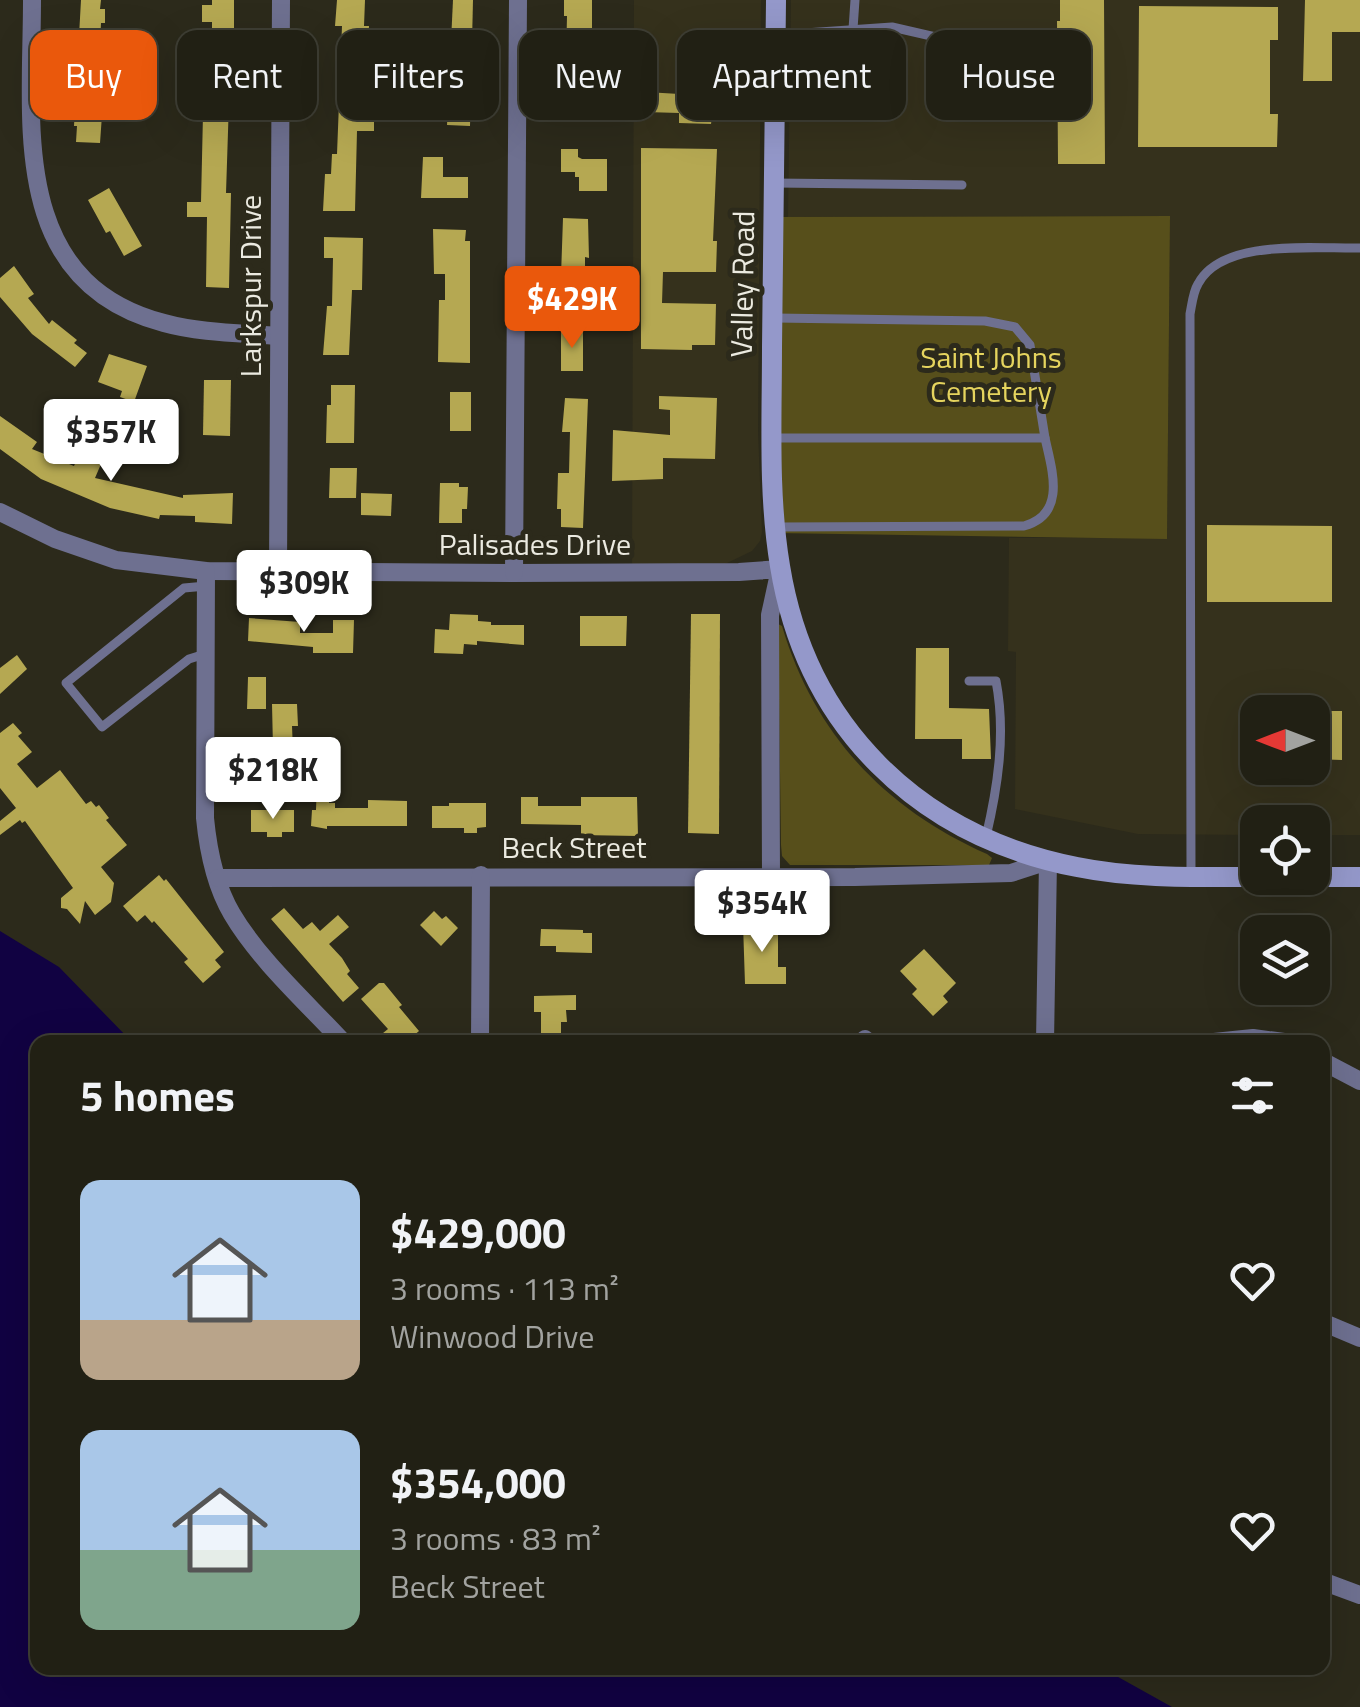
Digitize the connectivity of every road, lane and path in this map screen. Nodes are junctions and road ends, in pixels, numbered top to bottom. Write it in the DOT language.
graph roads {
  1 [pos="32,0"];
  2 [pos="281,0"];
  3 [pos="518,0"];
  4 [pos="776,0"];
  5 [pos="855,0"];
  6 [pos="853,29"];
  7 [pos="776,30"];
  8 [pos="840,30"];
  9 [pos="926,35"];
  10 [pos="775,120"];
  11 [pos="774,183"];
  12 [pos="962,185"];
  13 [pos="1360,248"];
  14 [pos="772,318"];
  15 [pos="278,336"];
  16 [pos="772,438"];
  17 [pos="1045,438"];
  18 [pos="0,512"];
  19 [pos="775,527"];
  20 [pos="780,569"];
  21 [pos="278,572"];
  22 [pos="514,573"];
  23 [pos="206,579"];
  24 [pos="206,654"];
  25 [pos="968,681"];
  26 [pos="986,839"];
  27 [pos="1048,861"];
  28 [pos="481,875"];
  29 [pos="771,876"];
  30 [pos="1191,877"];
  31 [pos="1240,877"];
  32 [pos="1330,877"];
  33 [pos="1360,877"];
  34 [pos="218,878"];
  35 [pos="337,1035"];
  36 [pos="480,1035"];
  37 [pos="1045,1035"];
  38 [pos="1330,1064"];
  39 [pos="1360,1081"];
  40 [pos="1330,1325"];
  41 [pos="1360,1338"];
  42 [pos="1330,1584"];
  43 [pos="1360,1595"];
  1 -- 15 [label="street"];
  2 -- 15 [label="street, Larkspur Drive"];
  3 -- 22 [label="street"];
  4 -- 7 [label="main road, Valley Road"];
  5 -- 6 [label="lane"];
  6 -- 8 [label="lane"];
  6 -- 9 [label="lane"];
  10 -- 11 [label="main road, Valley Road"];
  11 -- 12 [label="lane"];
  11 -- 14 [label="main road, Valley Road"];
  13 -- 30 [label="lane"];
  14 -- 16 [label="main road, Valley Road"];
  14 -- 17 [label="lane"];
  15 -- 21 [label="street, Larkspur Drive"];
  16 -- 17 [label="lane"];
  16 -- 19 [label="main road, Valley Road"];
  17 -- 19 [label="lane"];
  18 -- 23 [label="street, Palisades Drive"];
  19 -- 20 [label="main road, Valley Road"];
  20 -- 22 [label="street, Palisades Drive"];
  20 -- 26 [label="main road, Valley Road"];
  20 -- 29 [label="street, Valley Road"];
  21 -- 22 [label="street, Palisades Drive"];
  21 -- 23 [label="street, Palisades Drive"];
  23 -- 24 [label="street"];
  23 -- 24 [label="lane"];
  24 -- 34 [label="street"];
  25 -- 26 [label="lane"];
  26 -- 27 [label="main road, Valley Road"];
  27 -- 29 [label="street, Beck Street"];
  27 -- 30 [label="main road, Valley Road"];
  27 -- 37 [label="street"];
  28 -- 29 [label="street, Beck Street"];
  28 -- 34 [label="street, Beck Street"];
  28 -- 36 [label="street"];
  30 -- 31 [label="main road, Valley Road"];
  32 -- 33 [label="main road"];
  34 -- 35 [label="street"];
  38 -- 39 [label="street"];
  40 -- 41 [label="street"];
  42 -- 43 [label="street"];
}
